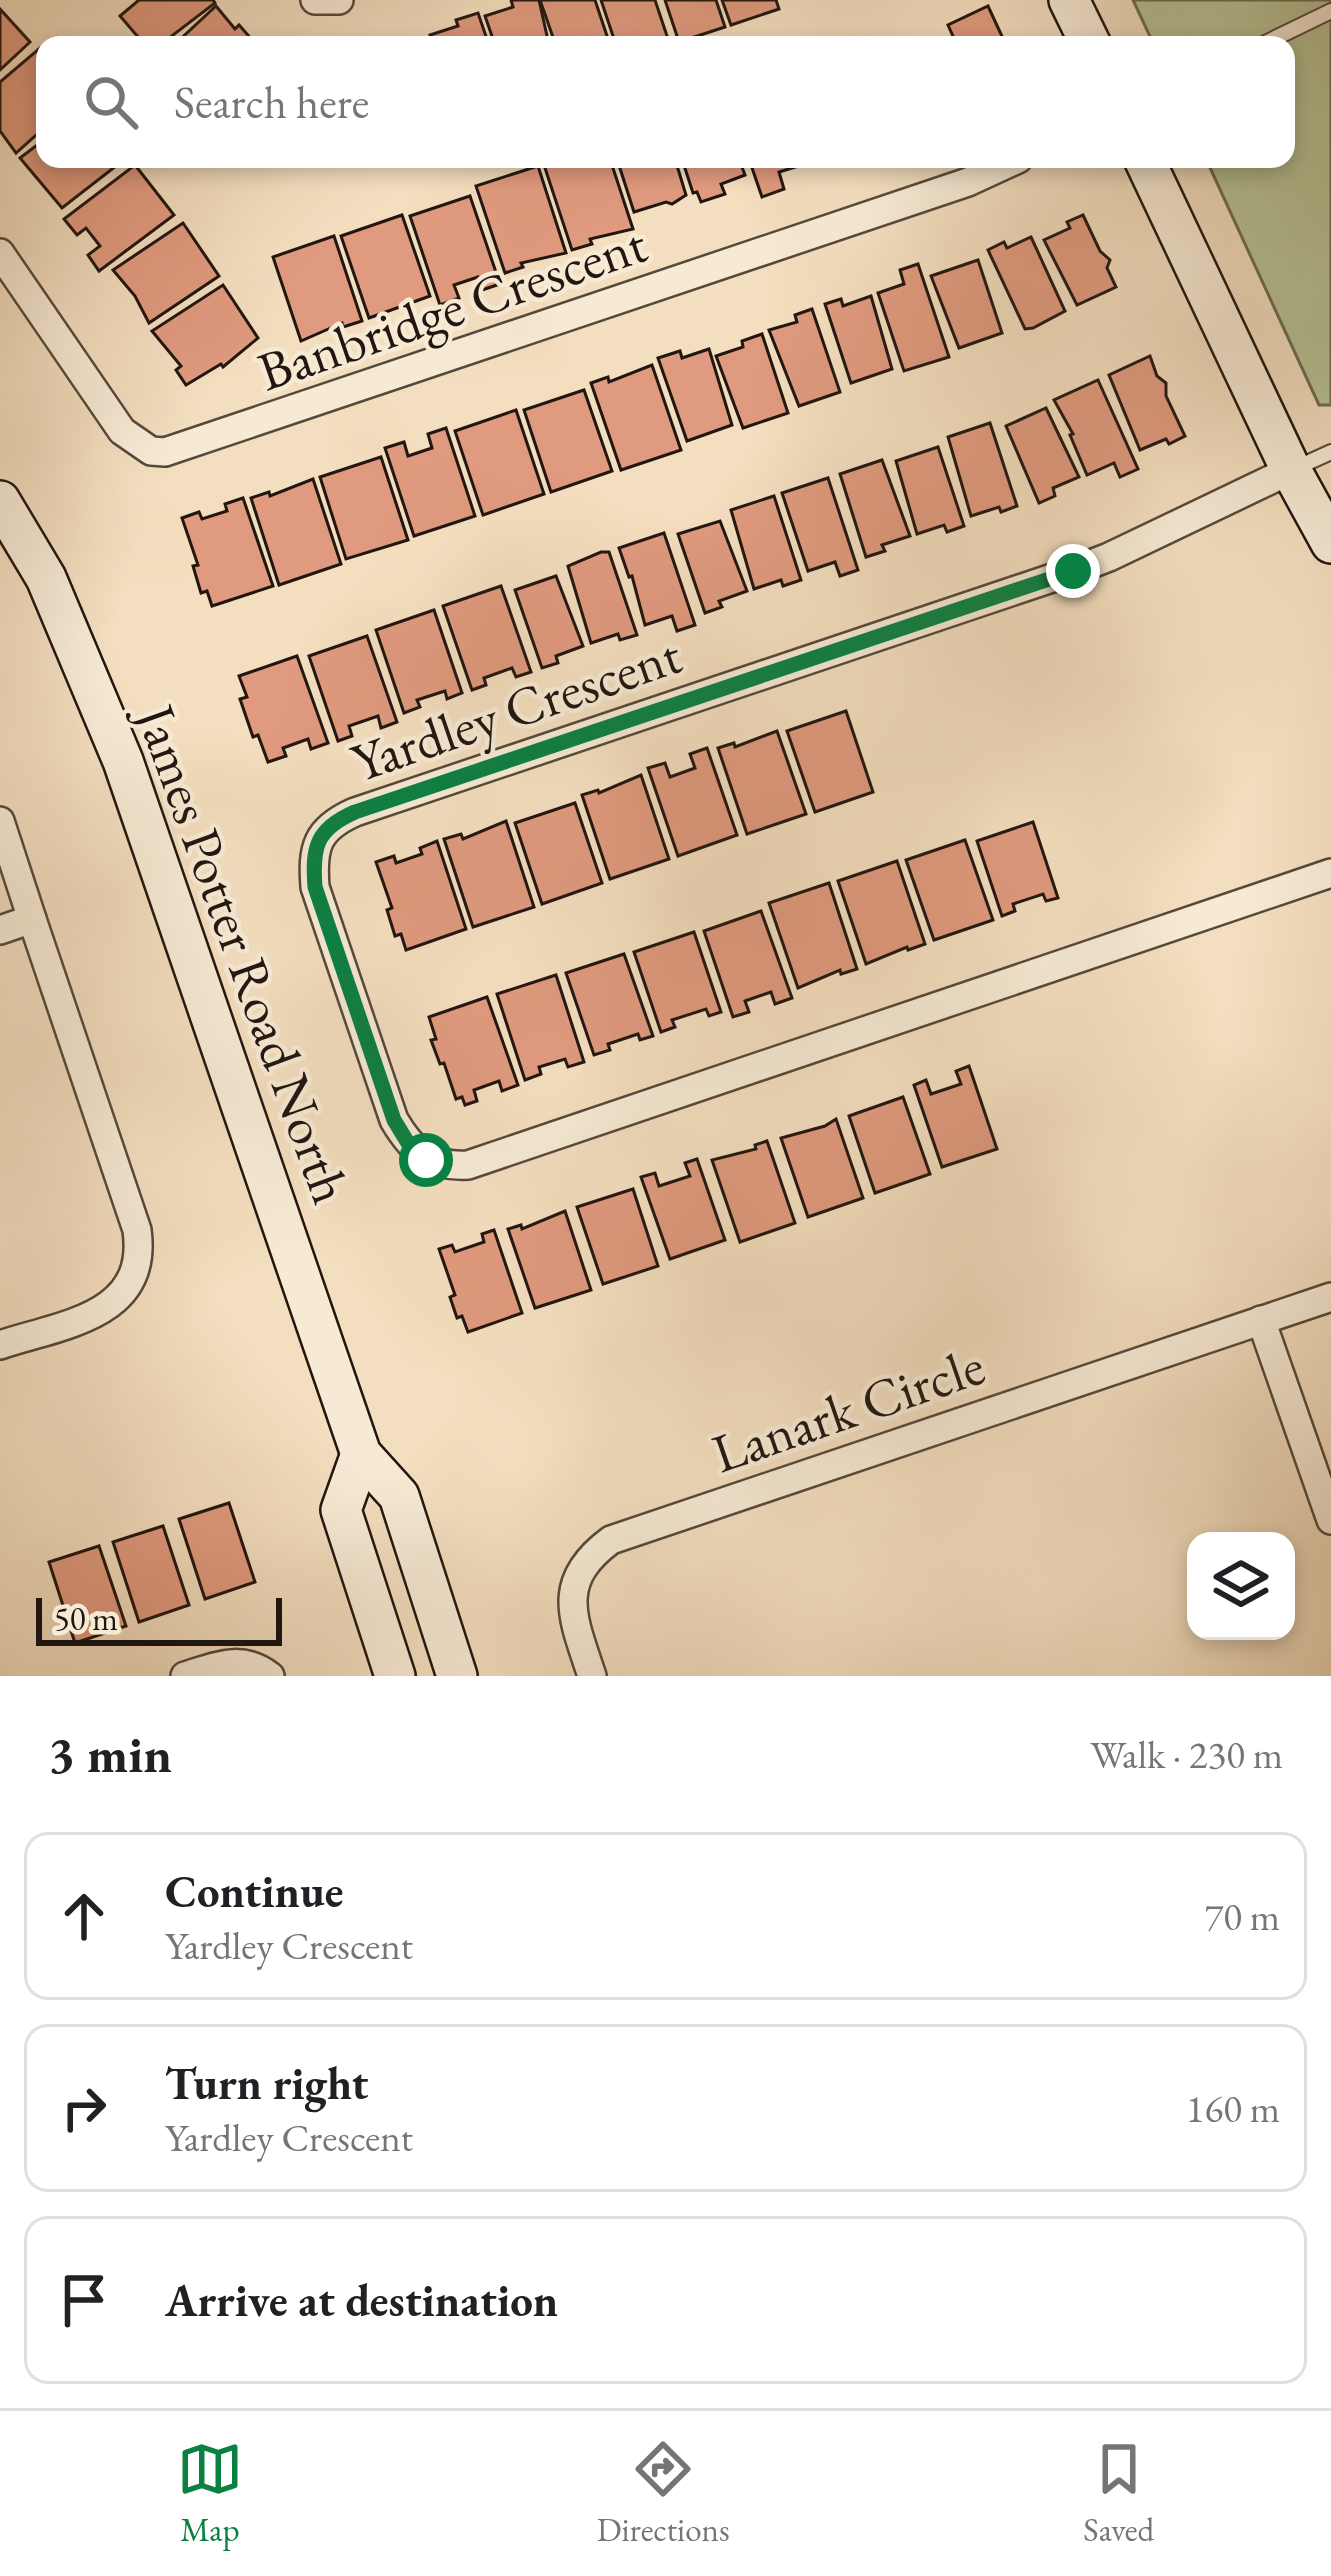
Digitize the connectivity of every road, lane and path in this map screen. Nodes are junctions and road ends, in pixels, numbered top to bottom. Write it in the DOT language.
graph roads {
  1 [pos="315,0"];
  2 [pos="339,0"];
  3 [pos="1070,0"];
  4 [pos="1331,11"];
  5 [pos="1086,36"];
  6 [pos="1280,36"];
  7 [pos="998,168"];
  8 [pos="1148,168"];
  9 [pos="0,253"];
  10 [pos="1331,452"];
  11 [pos="1291,470"];
  12 [pos="0,501"];
  13 [pos="1331,543"];
  14 [pos="0,821"];
  15 [pos="1331,873"];
  16 [pos="32,919"];
  17 [pos="0,930"];
  18 [pos="1331,1297"];
  19 [pos="1261,1320"];
  20 [pos="0,1346"];
  21 [pos="361,1454"];
  22 [pos="1331,1520"];
  23 [pos="185,1676"];
  24 [pos="270,1676"];
  25 [pos="394,1676"];
  26 [pos="458,1676"];
  27 [pos="592,1676"];
  1 -- 2 [label="street"];
  3 -- 5 [label="main road"];
  4 -- 6 [label="lane"];
  7 -- 9 [label="street, Banbridge Crescent"];
  8 -- 11 [label="main road"];
  10 -- 11 [label="lane"];
  11 -- 13 [label="main road"];
  11 -- 15 [label="street, Yardley Crescent"];
  12 -- 21 [label="main road, James Potter Road North"];
  14 -- 16 [label="street"];
  16 -- 17 [label="street"];
  16 -- 20 [label="street"];
  18 -- 19 [label="street, Lanark Circle"];
  19 -- 22 [label="street"];
  19 -- 27 [label="street, Lanark Circle"];
  21 -- 25 [label="main road"];
  21 -- 26 [label="main road"];
  23 -- 24 [label="street"];
}
